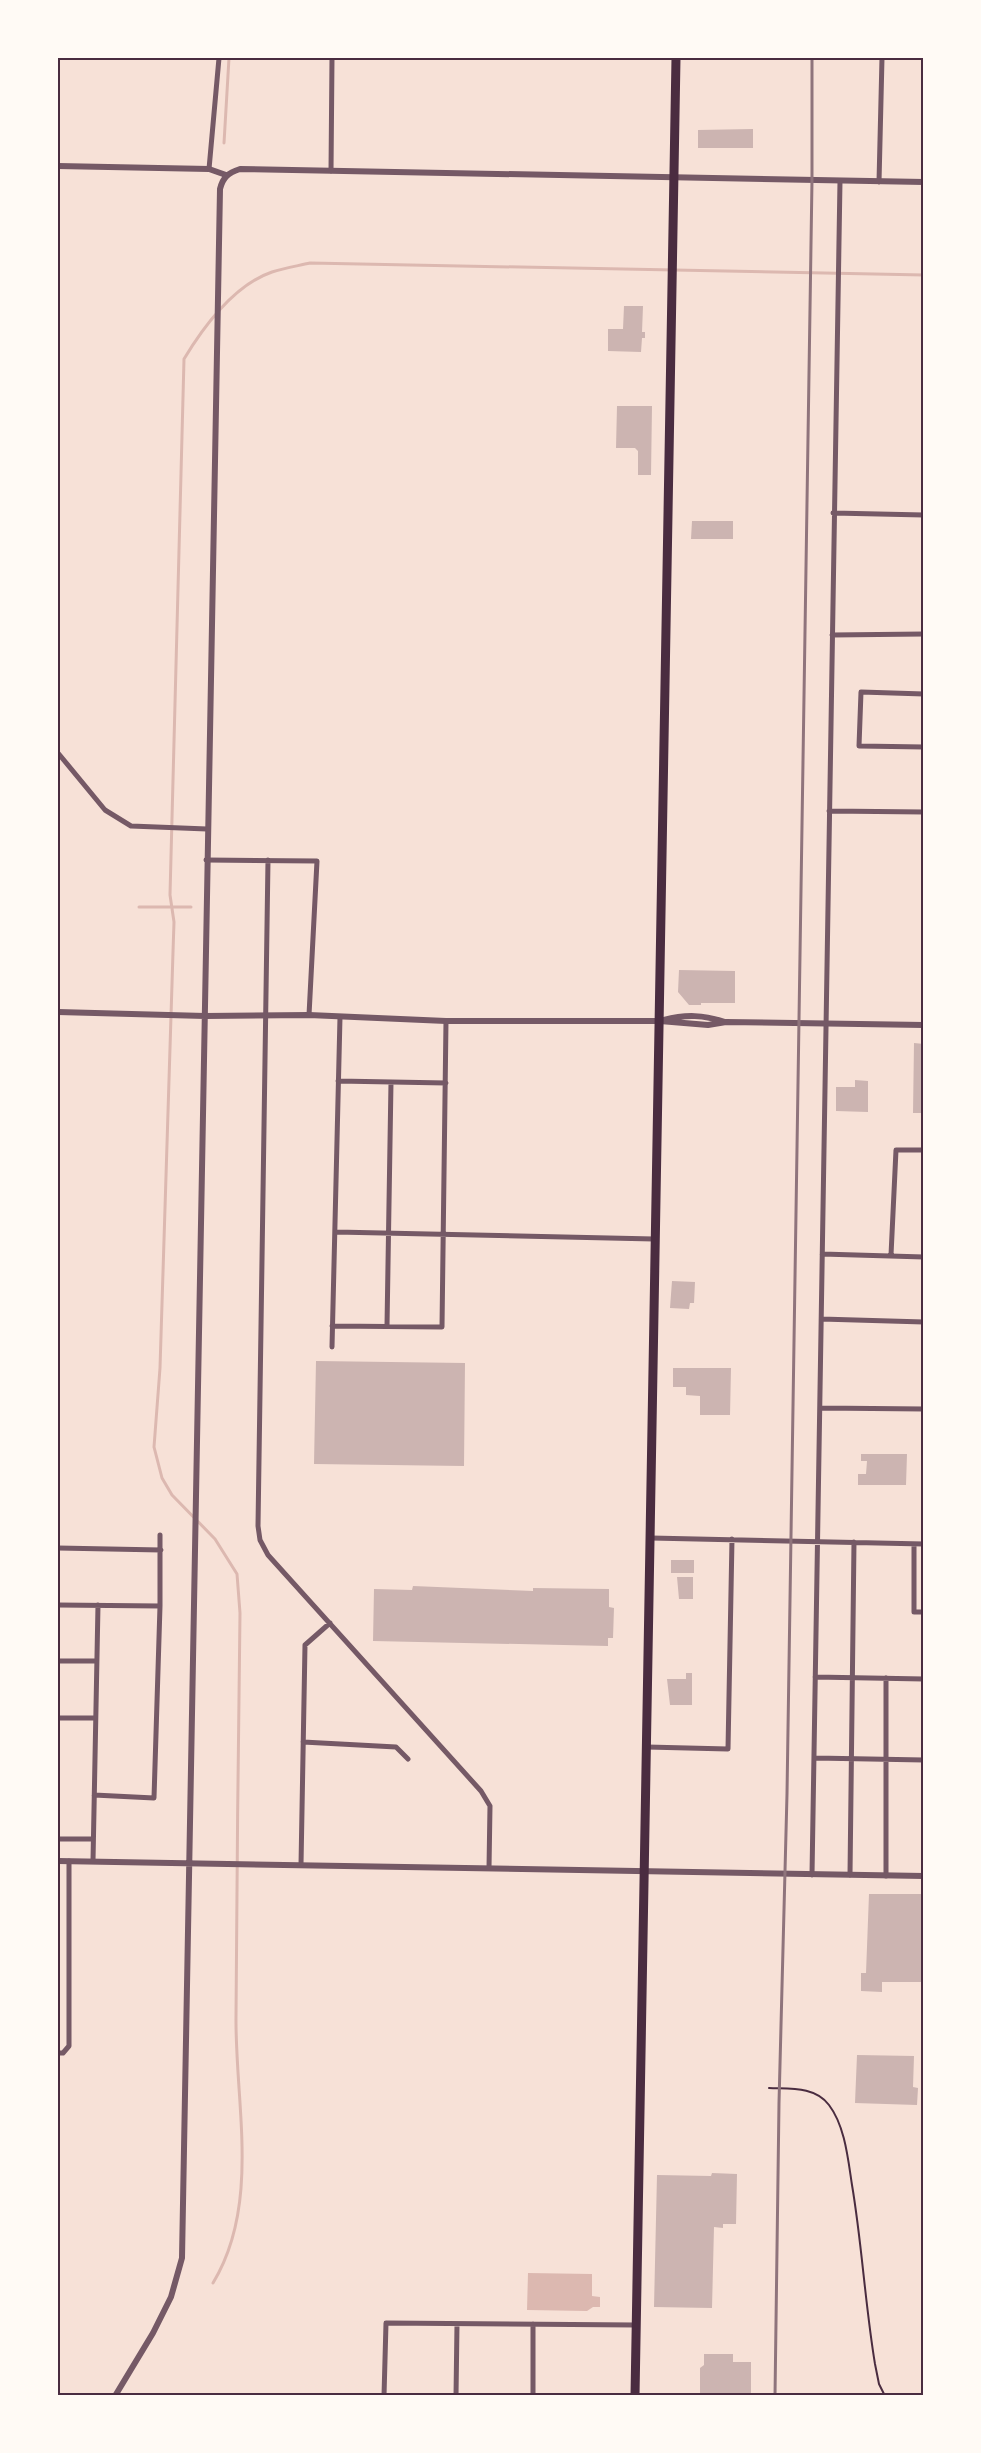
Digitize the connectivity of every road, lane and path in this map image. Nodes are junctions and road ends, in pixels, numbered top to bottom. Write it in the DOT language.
graph roads {
  1 [pos="219,58"];
  2 [pos="332,58"];
  3 [pos="676,58"];
  4 [pos="882,58"];
  5 [pos="58,166"];
  6 [pos="209,169"];
  7 [pos="331,171"];
  8 [pos="226,175"];
  9 [pos="674,178"];
  10 [pos="840,181"];
  11 [pos="879,182"];
  12 [pos="924,182"];
  13 [pos="833,513"];
  14 [pos="924,515"];
  15 [pos="924,634"];
  16 [pos="832,635"];
  17 [pos="924,694"];
  18 [pos="924,747"];
  19 [pos="58,753"];
  20 [pos="829,811"];
  21 [pos="924,812"];
  22 [pos="207,829"];
  23 [pos="206,860"];
  24 [pos="268,860"];
  25 [pos="58,1012"];
  26 [pos="310,1015"];
  27 [pos="204,1016"];
  28 [pos="265,1016"];
  29 [pos="340,1017"];
  30 [pos="446,1021"];
  31 [pos="660,1021"];
  32 [pos="827,1023"];
  33 [pos="924,1024"];
  34 [pos="338,1081"];
  35 [pos="391,1082"];
  36 [pos="446,1082"];
  37 [pos="924,1150"];
  38 [pos="336,1232"];
  39 [pos="388,1234"];
  40 [pos="442,1235"];
  41 [pos="654,1239"];
  42 [pos="822,1254"];
  43 [pos="891,1255"];
  44 [pos="924,1257"];
  45 [pos="821,1319"];
  46 [pos="924,1322"];
  47 [pos="332,1326"];
  48 [pos="387,1326"];
  49 [pos="332,1347"];
  50 [pos="820,1408"];
  51 [pos="924,1409"];
  52 [pos="160,1535"];
  53 [pos="651,1538"];
  54 [pos="732,1539"];
  55 [pos="817,1540"];
  56 [pos="854,1542"];
  57 [pos="914,1544"];
  58 [pos="924,1544"];
  59 [pos="58,1548"];
  60 [pos="161,1550"];
  61 [pos="58,1604"];
  62 [pos="98,1605"];
  63 [pos="160,1606"];
  64 [pos="924,1612"];
  65 [pos="330,1623"];
  66 [pos="58,1661"];
  67 [pos="96,1661"];
  68 [pos="815,1677"];
  69 [pos="853,1678"];
  70 [pos="886,1678"];
  71 [pos="924,1679"];
  72 [pos="58,1718"];
  73 [pos="95,1718"];
  74 [pos="304,1742"];
  75 [pos="647,1747"];
  76 [pos="815,1758"];
  77 [pos="852,1759"];
  78 [pos="408,1760"];
  79 [pos="886,1760"];
  80 [pos="924,1760"];
  81 [pos="94,1795"];
  82 [pos="58,1839"];
  83 [pos="93,1839"];
  84 [pos="58,1861"];
  85 [pos="69,1861"];
  86 [pos="93,1861"];
  87 [pos="190,1865"];
  88 [pos="301,1865"];
  89 [pos="489,1868"];
  90 [pos="645,1872"];
  91 [pos="812,1874"];
  92 [pos="850,1875"];
  93 [pos="886,1876"];
  94 [pos="924,1876"];
  95 [pos="58,2053"];
  96 [pos="768,2088"];
  97 [pos="457,2324"];
  98 [pos="533,2324"];
  99 [pos="635,2325"];
  100 [pos="115,2396"];
  101 [pos="384,2396"];
  102 [pos="456,2396"];
  103 [pos="533,2396"];
  104 [pos="635,2396"];
  105 [pos="885,2396"];
  1 -- 6 [label="street"];
  2 -- 7 [label="street"];
  3 -- 9 [label="highway"];
  4 -- 11 [label="street"];
  5 -- 6 [label="street"];
  6 -- 8 [label="street"];
  7 -- 8 [label="street"];
  7 -- 9 [label="street"];
  8 -- 22 [label="street"];
  9 -- 10 [label="street"];
  9 -- 31 [label="highway"];
  10 -- 11 [label="street"];
  10 -- 13 [label="street"];
  11 -- 12 [label="street"];
  13 -- 14 [label="street"];
  13 -- 16 [label="street"];
  15 -- 16 [label="street"];
  16 -- 20 [label="street"];
  17 -- 18 [label="street"];
  19 -- 22 [label="street"];
  20 -- 21 [label="street"];
  20 -- 32 [label="street"];
  22 -- 23 [label="street"];
  23 -- 24 [label="street"];
  23 -- 27 [label="street"];
  24 -- 26 [label="street"];
  24 -- 28 [label="street"];
  25 -- 27 [label="street"];
  26 -- 28 [label="street"];
  26 -- 29 [label="street"];
  27 -- 28 [label="street"];
  27 -- 87 [label="street"];
  28 -- 65 [label="street"];
  29 -- 30 [label="street"];
  29 -- 34 [label="street"];
  30 -- 31 [label="street"];
  30 -- 36 [label="street"];
  31 -- 32 [label="street"];
  31 -- 41 [label="highway"];
  32 -- 33 [label="street"];
  32 -- 42 [label="street"];
  34 -- 35 [label="street"];
  34 -- 38 [label="street"];
  35 -- 36 [label="street"];
  35 -- 39 [label="street"];
  36 -- 40 [label="street"];
  37 -- 43 [label="street"];
  38 -- 39 [label="street"];
  38 -- 47 [label="street"];
  39 -- 40 [label="street"];
  39 -- 48 [label="street"];
  40 -- 41 [label="street"];
  40 -- 48 [label="street"];
  41 -- 53 [label="highway"];
  42 -- 43 [label="street"];
  42 -- 45 [label="street"];
  43 -- 44 [label="street"];
  45 -- 46 [label="street"];
  45 -- 50 [label="street"];
  47 -- 48 [label="street"];
  47 -- 49 [label="street"];
  50 -- 51 [label="street"];
  50 -- 55 [label="street"];
  52 -- 60 [label="street"];
  53 -- 54 [label="street"];
  53 -- 75 [label="highway"];
  54 -- 55 [label="street"];
  54 -- 75 [label="street"];
  55 -- 56 [label="street"];
  55 -- 68 [label="street"];
  56 -- 57 [label="street"];
  56 -- 69 [label="street"];
  57 -- 58 [label="street"];
  57 -- 64 [label="street"];
  59 -- 60 [label="street"];
  60 -- 63 [label="street"];
  61 -- 62 [label="street"];
  62 -- 63 [label="street"];
  62 -- 67 [label="street"];
  63 -- 81 [label="street"];
  65 -- 74 [label="street"];
  65 -- 89 [label="street"];
  66 -- 67 [label="street"];
  67 -- 73 [label="street"];
  68 -- 69 [label="street"];
  68 -- 76 [label="street"];
  69 -- 70 [label="street"];
  69 -- 77 [label="street"];
  70 -- 71 [label="street"];
  70 -- 79 [label="street"];
  72 -- 73 [label="street"];
  73 -- 81 [label="street"];
  74 -- 78 [label="street"];
  74 -- 88 [label="street"];
  75 -- 90 [label="highway"];
  76 -- 77 [label="street"];
  76 -- 91 [label="street"];
  77 -- 79 [label="street"];
  77 -- 92 [label="street"];
  79 -- 80 [label="street"];
  79 -- 93 [label="street"];
  81 -- 83 [label="street"];
  82 -- 83 [label="street"];
  83 -- 86 [label="street"];
  84 -- 85 [label="street"];
  85 -- 86 [label="street"];
  85 -- 95 [label="street"];
  86 -- 87 [label="street"];
  87 -- 88 [label="street"];
  87 -- 100 [label="street"];
  88 -- 89 [label="street"];
  89 -- 90 [label="street"];
  90 -- 91 [label="street"];
  90 -- 99 [label="highway"];
  91 -- 92 [label="street"];
  92 -- 93 [label="street"];
  93 -- 94 [label="street"];
  96 -- 105 [label="path"];
  97 -- 98 [label="street"];
  97 -- 101 [label="street"];
  97 -- 102 [label="street"];
  98 -- 99 [label="street"];
  98 -- 103 [label="street"];
  99 -- 104 [label="highway"];
}
